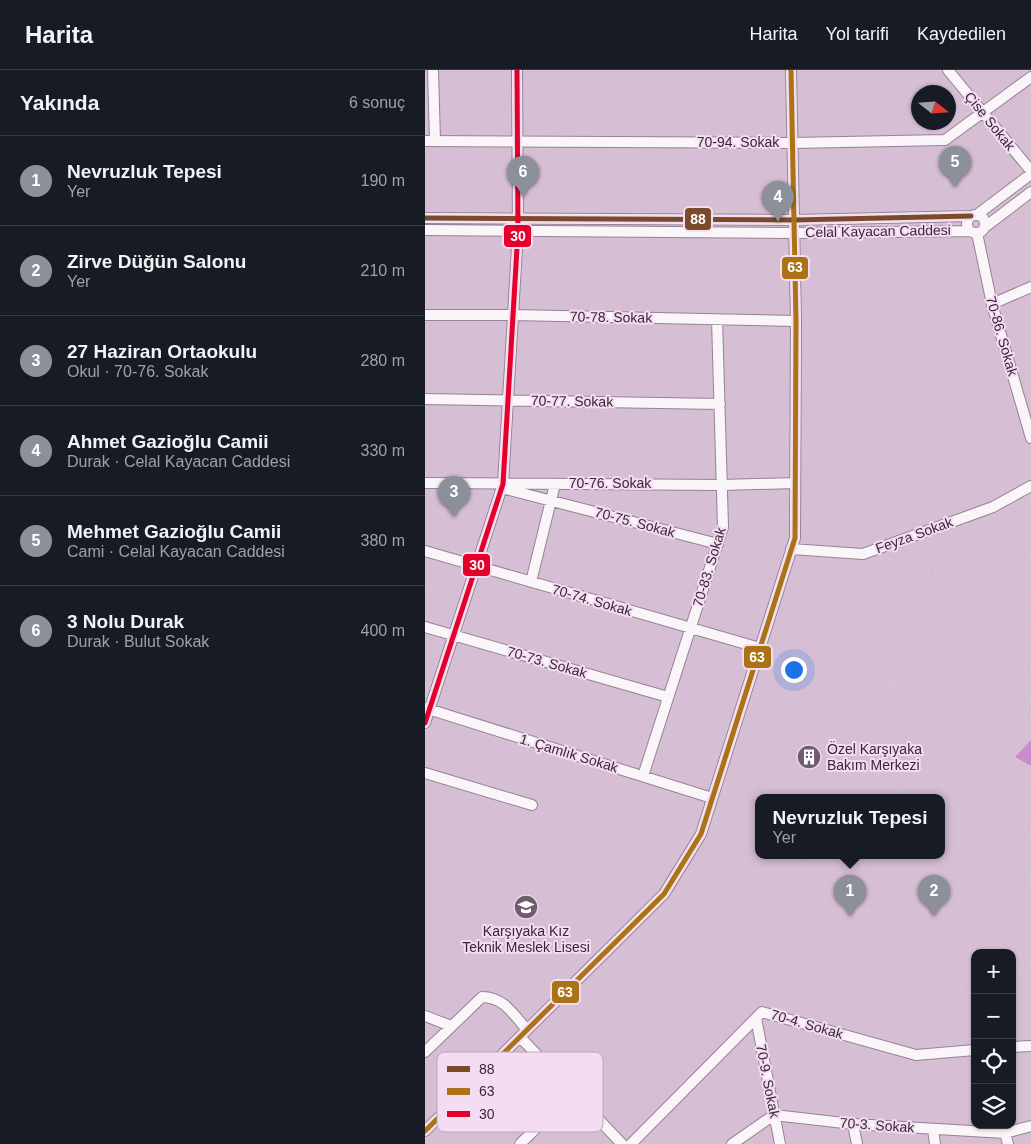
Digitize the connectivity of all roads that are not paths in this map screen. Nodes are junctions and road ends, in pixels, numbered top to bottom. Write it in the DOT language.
graph roads {
  1 [pos="433,70"];
  2 [pos="517,70"];
  3 [pos="791,70"];
  4 [pos="949,70"];
  5 [pos="1031,77"];
  6 [pos="983,112"];
  7 [pos="518,140"];
  8 [pos="430,141"];
  9 [pos="793,143"];
  10 [pos="1031,173"];
  11 [pos="1031,192"];
  12 [pos="974,215"];
  13 [pos="425,218"];
  14 [pos="519,219"];
  15 [pos="795,220"];
  16 [pos="425,230"];
  17 [pos="519,231"];
  18 [pos="978,231"];
  19 [pos="795,233"];
  20 [pos="1031,287"];
  21 [pos="992,304"];
  22 [pos="425,315"];
  23 [pos="513,315"];
  24 [pos="717,319"];
  25 [pos="796,321"];
  26 [pos="425,399"];
  27 [pos="508,400"];
  28 [pos="720,404"];
  29 [pos="1031,438"];
  30 [pos="425,483"];
  31 [pos="795,483"];
  32 [pos="555,484"];
  33 [pos="722,485"];
  34 [pos="503,486"];
  35 [pos="1031,486"];
  36 [pos="552,501"];
  37 [pos="718,544"];
  38 [pos="791,548"];
  39 [pos="425,551"];
  40 [pos="476,566"];
  41 [pos="531,582"];
  42 [pos="425,627"];
  43 [pos="691,628"];
  44 [pos="454,635"];
  45 [pos="760,648"];
  46 [pos="668,697"];
  47 [pos="427,709"];
  48 [pos="425,723"];
  49 [pos="425,774"];
  50 [pos="643,776"];
  51 [pos="712,798"];
  52 [pos="532,805"];
  53 [pos="425,1016"];
  54 [pos="756,1018"];
  55 [pos="451,1026"];
  56 [pos="523,1033"];
  57 [pos="1031,1046"];
  58 [pos="1016,1047"];
  59 [pos="971,1050"];
  60 [pos="425,1052"];
  61 [pos="504,1052"];
  62 [pos="539,1052"];
  63 [pos="774,1115"];
  64 [pos="437,1119"];
  65 [pos="603,1124"];
  66 [pos="853,1124"];
  67 [pos="1031,1126"];
  68 [pos="933,1129"];
  69 [pos="425,1131"];
  70 [pos="532,1132"];
  71 [pos="1005,1133"];
  72 [pos="520,1144"];
  73 [pos="622,1144"];
  74 [pos="631,1144"];
  75 [pos="732,1144"];
  76 [pos="780,1144"];
  77 [pos="857,1144"];
  78 [pos="935,1144"];
  79 [pos="1008,1144"];
  1 -- 8 [label="street"];
  2 -- 7 [label="street"];
  3 -- 9 [label="street"];
  4 -- 6 [label="street, Çise Sokak"];
  5 -- 6 [label="street, 70-94. Sokak"];
  6 -- 9 [label="street, 70-94. Sokak"];
  6 -- 10 [label="street, Çise Sokak"];
  7 -- 8 [label="street, 70-94. Sokak"];
  7 -- 9 [label="street, 70-94. Sokak"];
  7 -- 14 [label="street"];
  9 -- 15 [label="street"];
  10 -- 12 [label="street"];
  11 -- 18 [label="street"];
  12 -- 15 [label="street, Celal Kayacan Caddesi"];
  12 -- 18 [label="street"];
  12 -- 18 [label="street"];
  13 -- 14 [label="street, Celal Kayacan Caddesi"];
  14 -- 15 [label="street, Celal Kayacan Caddesi"];
  14 -- 17 [label="street"];
  15 -- 19 [label="street"];
  16 -- 17 [label="street, Celal Kayacan Caddesi"];
  17 -- 19 [label="street, Celal Kayacan Caddesi"];
  17 -- 23 [label="street"];
  18 -- 19 [label="street, Celal Kayacan Caddesi"];
  18 -- 21 [label="street, 70-86. Sokak"];
  19 -- 25 [label="street"];
  20 -- 21 [label="street"];
  21 -- 29 [label="street, 70-86. Sokak"];
  22 -- 23 [label="street, 70-78. Sokak"];
  23 -- 24 [label="street, 70-78. Sokak"];
  23 -- 27 [label="street"];
  24 -- 25 [label="street, 70-78. Sokak"];
  24 -- 28 [label="street, 70-83. Sokak"];
  25 -- 31 [label="street"];
  26 -- 27 [label="street, 70-77. Sokak"];
  27 -- 28 [label="street, 70-77. Sokak"];
  27 -- 34 [label="street"];
  28 -- 33 [label="street, 70-83. Sokak"];
  30 -- 34 [label="street, 70-76. Sokak"];
  31 -- 33 [label="street, 70-76. Sokak"];
  31 -- 38 [label="street"];
  32 -- 33 [label="street, 70-76. Sokak"];
  32 -- 34 [label="street, 70-76. Sokak"];
  32 -- 36 [label="street"];
  33 -- 37 [label="street, 70-83. Sokak"];
  34 -- 36 [label="street, 70-75. Sokak"];
  34 -- 40 [label="street"];
  35 -- 38 [label="street, Feyza Sokak"];
  36 -- 37 [label="street, 70-75. Sokak"];
  36 -- 41 [label="street"];
  37 -- 43 [label="street, 70-83. Sokak"];
  38 -- 45 [label="street"];
  39 -- 40 [label="street, 70-74. Sokak"];
  40 -- 41 [label="street, 70-74. Sokak"];
  40 -- 44 [label="street"];
  41 -- 43 [label="street, 70-74. Sokak"];
  42 -- 44 [label="street, 70-73. Sokak"];
  43 -- 45 [label="street, 70-74. Sokak"];
  43 -- 46 [label="street, 70-83. Sokak"];
  44 -- 46 [label="street, 70-73. Sokak"];
  44 -- 47 [label="street"];
  45 -- 51 [label="street"];
  46 -- 50 [label="street, 70-83. Sokak"];
  47 -- 48 [label="street"];
  47 -- 50 [label="street, 1. Çamlık Sokak"];
  49 -- 52 [label="street"];
  50 -- 51 [label="street, 1. Çamlık Sokak"];
  51 -- 56 [label="street"];
  53 -- 55 [label="street"];
  54 -- 59 [label="street, 70-4. Sokak"];
  54 -- 63 [label="street, 70-9. Sokak"];
  54 -- 74 [label="street, 70-4. Sokak"];
  55 -- 56 [label="street"];
  55 -- 60 [label="street"];
  56 -- 61 [label="street"];
  56 -- 62 [label="street"];
  57 -- 58 [label="street"];
  63 -- 66 [label="street, 70-3. Sokak"];
  63 -- 75 [label="street"];
  63 -- 76 [label="street, 70-9. Sokak"];
  64 -- 69 [label="street"];
  65 -- 73 [label="street"];
  66 -- 68 [label="street, 70-3. Sokak"];
  66 -- 77 [label="street"];
  67 -- 71 [label="street, 70-3. Sokak"];
  68 -- 71 [label="street, 70-3. Sokak"];
  68 -- 78 [label="street"];
  70 -- 72 [label="street"];
  71 -- 79 [label="street"];
}
